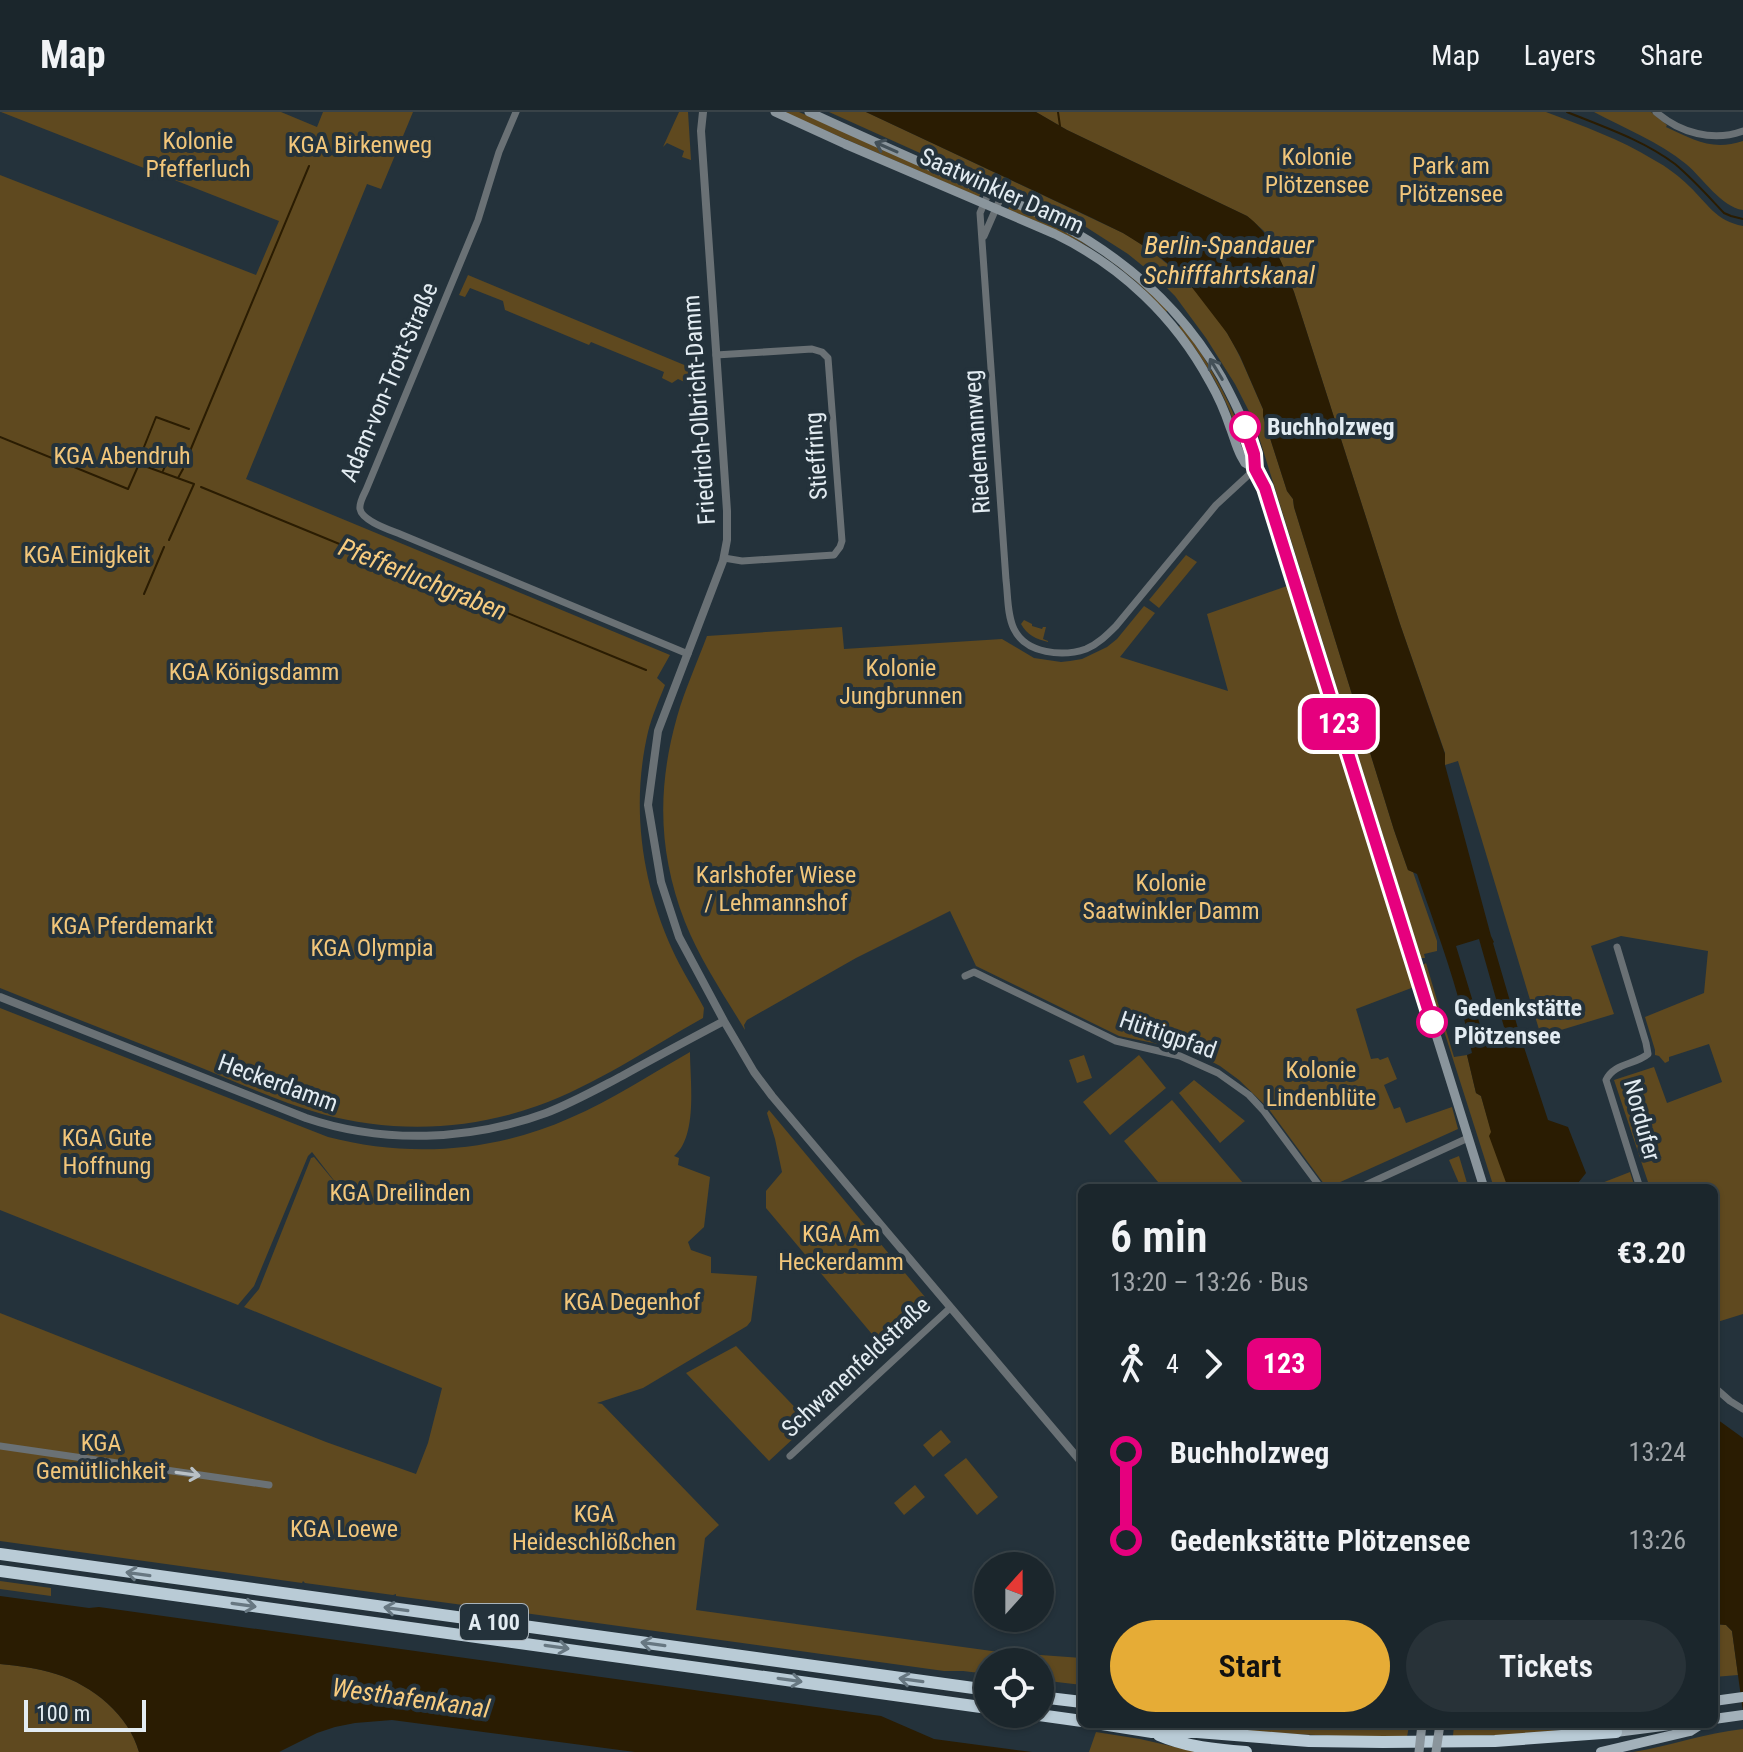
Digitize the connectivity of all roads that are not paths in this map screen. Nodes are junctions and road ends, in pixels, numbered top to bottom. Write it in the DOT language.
graph roads {
  1 [pos="516,112"];
  2 [pos="703,112"];
  3 [pos="775,112"];
  4 [pos="809,112"];
  5 [pos="1656,112"];
  6 [pos="1743,131"];
  7 [pos="989,192"];
  8 [pos="1001,197"];
  9 [pos="984,204"];
  10 [pos="995,208"];
  11 [pos="983,238"];
  12 [pos="716,355"];
  13 [pos="1255,469"];
  14 [pos="724,558"];
  15 [pos="688,654"];
  16 [pos="1617,947"];
  17 [pos="965,976"];
  18 [pos="0,997"];
  19 [pos="724,1021"];
  20 [pos="1468,1138"];
  21 [pos="1318,1184"];
  22 [pos="1368,1184"];
  23 [pos="1483,1184"];
  24 [pos="1639,1184"];
  25 [pos="950,1308"];
  26 [pos="1718,1390"];
  27 [pos="1743,1409"];
  28 [pos="0,1446"];
  29 [pos="790,1456"];
  30 [pos="1078,1458"];
  31 [pos="269,1485"];
  32 [pos="0,1554"];
  33 [pos="0,1571"];
  34 [pos="974,1688"];
  35 [pos="1738,1697"];
  36 [pos="1054,1699"];
  37 [pos="1718,1700"];
  38 [pos="1078,1702"];
  39 [pos="974,1706"];
  40 [pos="1739,1716"];
  41 [pos="1054,1717"];
  42 [pos="1718,1719"];
  43 [pos="1078,1720"];
  44 [pos="1127,1728"];
  45 [pos="1422,1728"];
  46 [pos="1439,1728"];
  47 [pos="1647,1728"];
  48 [pos="1695,1728"];
  49 [pos="1152,1732"];
  50 [pos="1616,1732"];
  51 [pos="1246,1752"];
  52 [pos="1419,1752"];
  53 [pos="1436,1752"];
  54 [pos="1601,1752"];
  1 -- 15 [label="street, Adam-von-Trott-Straße"];
  2 -- 12 [label="street, Friedrich-Olbricht-Damm"];
  3 -- 9 [label="main road, Saatwinkler Damm"];
  7 -- 4 [label="main road, Saatwinkler Damm, one-way"];
  5 -- 6 [label="street"];
  7 -- 8 [label="main road, Saatwinkler Damm"];
  7 -- 9 [label="street, Riedemannweg"];
  8 -- 10 [label="street, Riedemannweg"];
  13 -- 8 [label="main road, Saatwinkler Damm, one-way"];
  9 -- 10 [label="main road, Saatwinkler Damm"];
  9 -- 11 [label="street, Riedemannweg"];
  10 -- 11 [label="street, Riedemannweg"];
  10 -- 13 [label="main road, Saatwinkler Damm"];
  11 -- 13 [label="street, Riedemannweg"];
  12 -- 14 [label="street, Friedrich-Olbricht-Damm"];
  12 -- 14 [label="street, Stieffring"];
  13 -- 20 [label="main road, Saatwinkler Damm"];
  14 -- 15 [label="street, Friedrich-Olbricht-Damm"];
  15 -- 19 [label="street, Friedrich-Olbricht-Damm"];
  16 -- 24 [label="street, Nordufer"];
  17 -- 21 [label="street, Hüttigpfad"];
  18 -- 19 [label="street, Heckerdamm"];
  19 -- 25 [label="street, Friedrich-Olbricht-Damm"];
  20 -- 22 [label="street"];
  20 -- 23 [label="main road, Saatwinkler Damm"];
  25 -- 29 [label="street, Schwanenfeldstraße"];
  25 -- 30 [label="street, Friedrich-Olbricht-Damm"];
  26 -- 27 [label="street"];
  28 -- 31 [label="street, one-way"];
  34 -- 32 [label="highway, A 100, one-way"];
  33 -- 39 [label="highway, A 100, one-way"];
  35 -- 37 [label="main road"];
  36 -- 38 [label="highway"];
  40 -- 42 [label="main road"];
  41 -- 43 [label="highway"];
  44 -- 49 [label="highway"];
  45 -- 52 [label="main road, bridge"];
  46 -- 53 [label="main road, bridge"];
  47 -- 50 [label="main road"];
  48 -- 54 [label="main road"];
  49 -- 50 [label="highway"];
  49 -- 51 [label="highway"];
}
